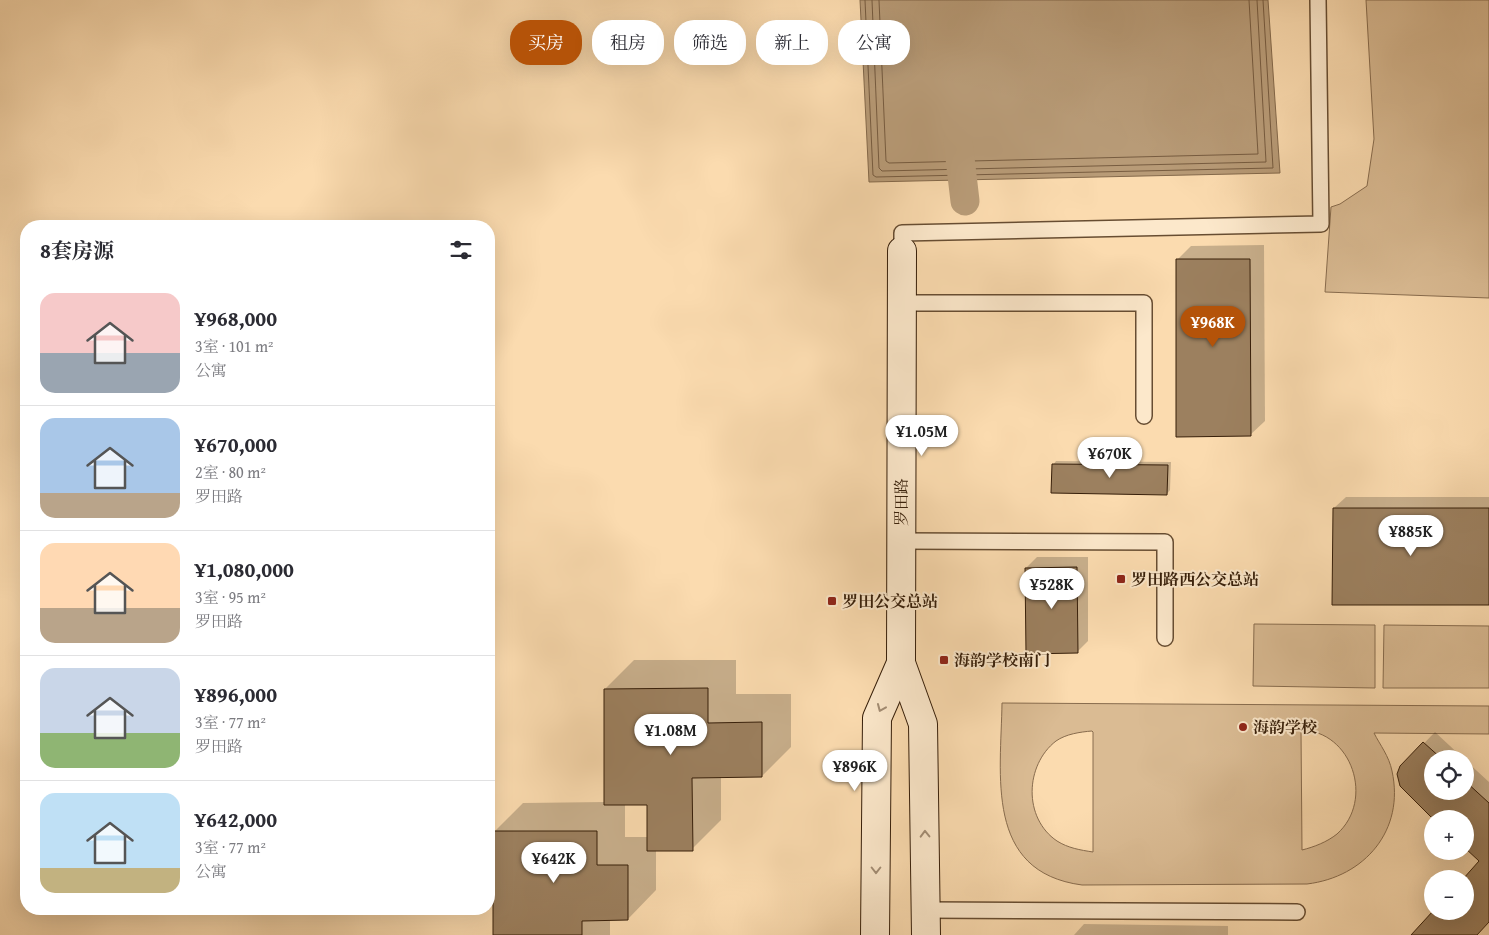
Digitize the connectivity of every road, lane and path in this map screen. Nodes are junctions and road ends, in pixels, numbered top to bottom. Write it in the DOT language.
graph roads {
  1 [pos="1318,0"];
  2 [pos="902,251"];
  3 [pos="902,303"];
  4 [pos="1144,416"];
  5 [pos="901,541"];
  6 [pos="1165,638"];
  7 [pos="901,664"];
  8 [pos="1297,912"];
  9 [pos="926,923"];
  10 [pos="875,935"];
  1 -- 2 [label="lane"];
  2 -- 3 [label="main road, 罗田路"];
  3 -- 4 [label="lane"];
  3 -- 5 [label="main road, 罗田路"];
  5 -- 6 [label="lane"];
  5 -- 7 [label="main road, 罗田路"];
  9 -- 7 [label="main road, 罗田路, one-way"];
  7 -- 10 [label="main road, 罗田路, one-way"];
  8 -- 9 [label="lane"];
}
